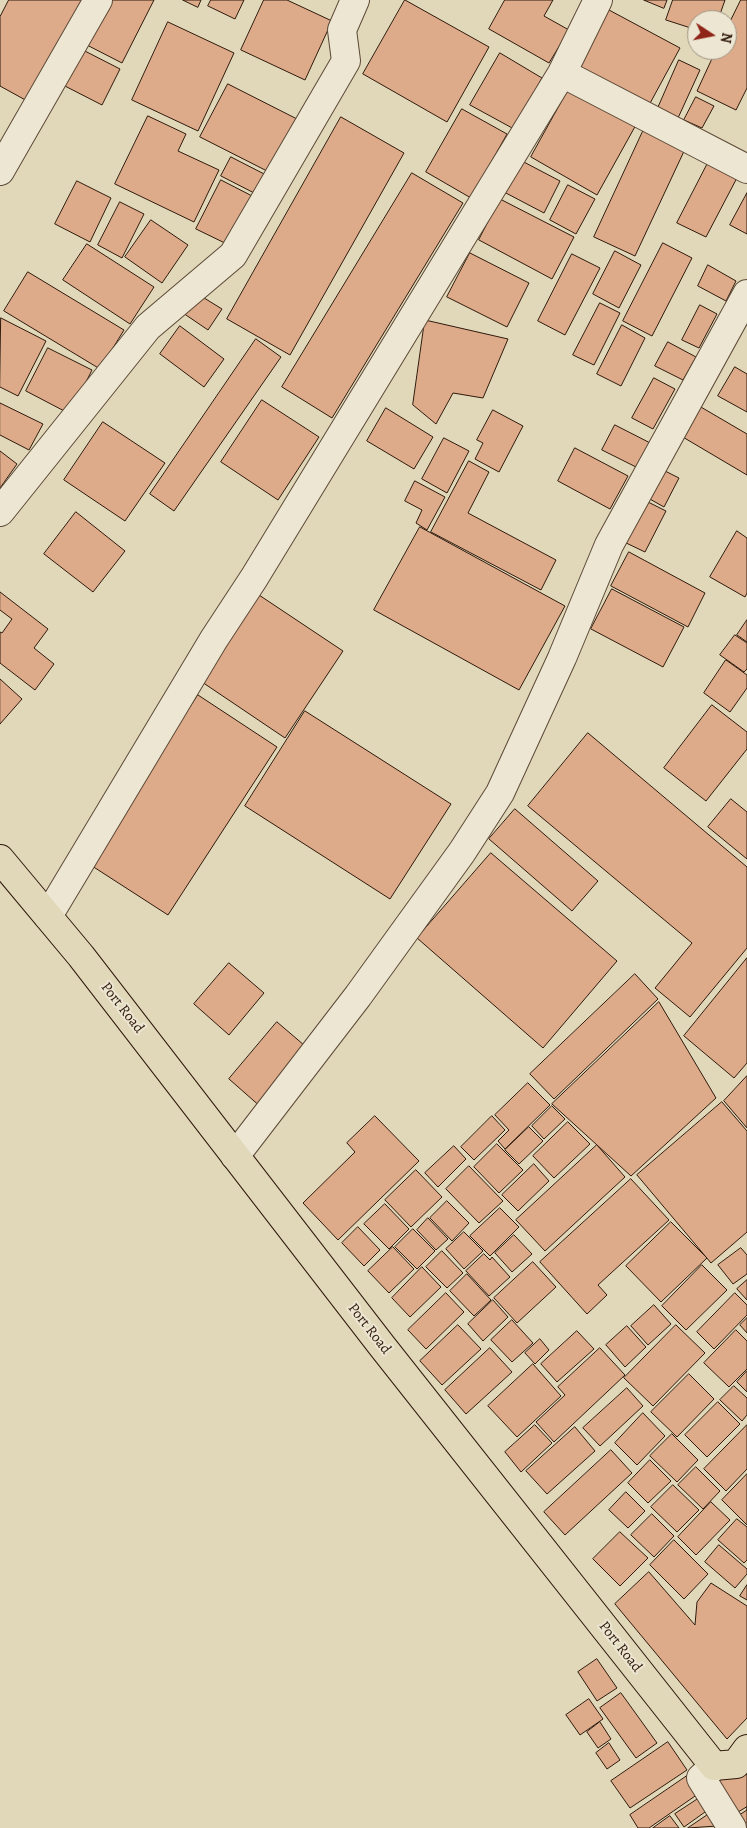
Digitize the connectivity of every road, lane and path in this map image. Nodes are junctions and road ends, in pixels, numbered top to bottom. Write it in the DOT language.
graph roads {
  1 [pos="98,0"];
  2 [pos="356,0"];
  3 [pos="598,0"];
  4 [pos="562,72"];
  5 [pos="747,169"];
  6 [pos="0,171"];
  7 [pos="747,294"];
  8 [pos="0,512"];
  9 [pos="0,859"];
  10 [pos="48,916"];
  11 [pos="235,1156"];
  12 [pos="747,1749"];
  13 [pos="714,1766"];
  14 [pos="732,1828"];
  1 -- 6 [label="street"];
  2 -- 8 [label="street"];
  3 -- 4 [label="street"];
  4 -- 5 [label="street"];
  4 -- 10 [label="street"];
  7 -- 11 [label="street"];
  9 -- 10 [label="main road, Port Road"];
  10 -- 11 [label="main road, Port Road"];
  11 -- 13 [label="main road, Port Road"];
  12 -- 13 [label="main road"];
  13 -- 14 [label="street"];
}
